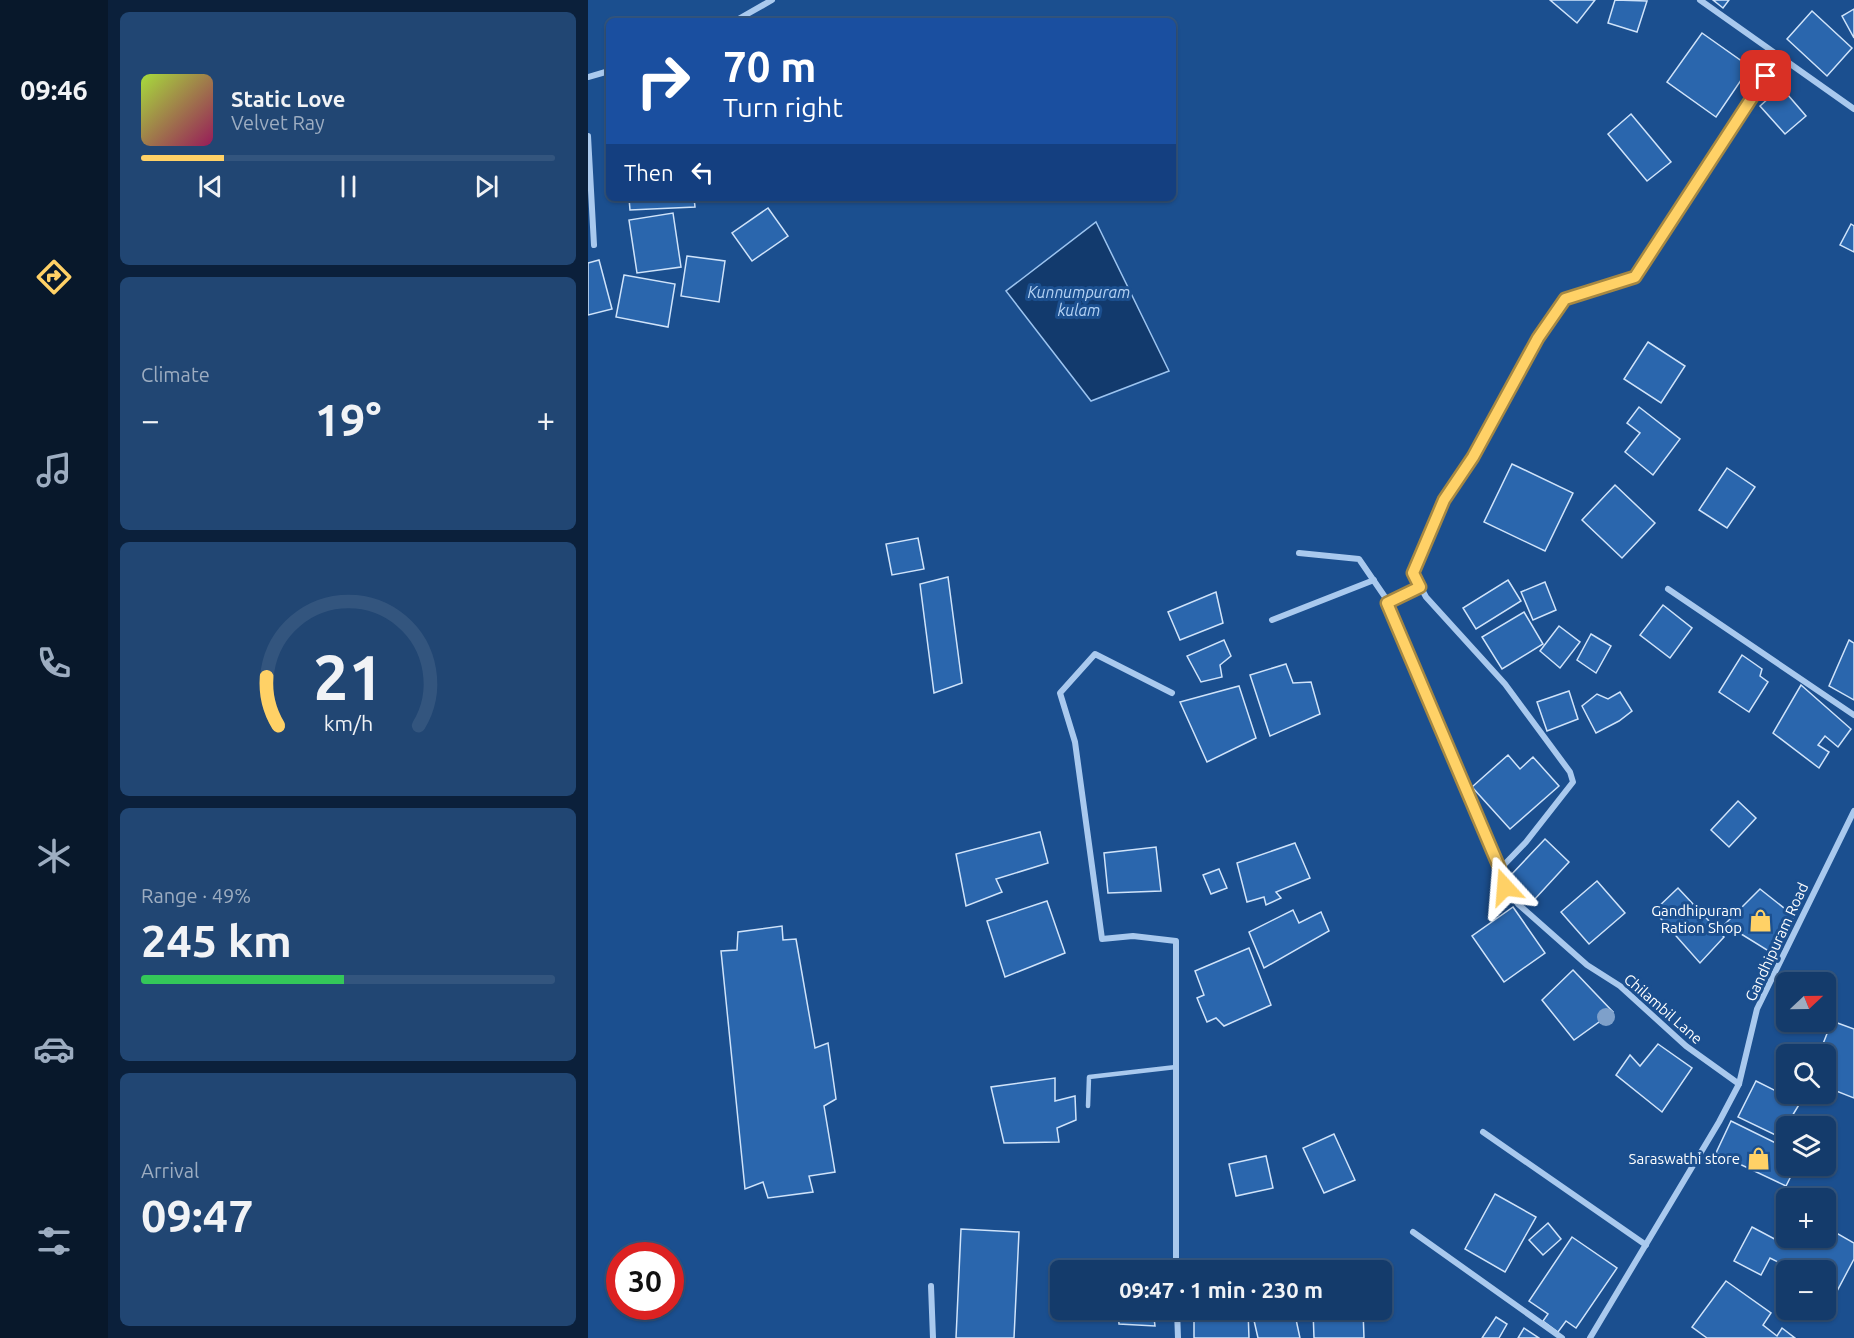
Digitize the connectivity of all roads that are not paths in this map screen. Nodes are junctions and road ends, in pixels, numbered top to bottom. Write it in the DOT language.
graph roads {
  1 [pos="772,0"];
  2 [pos="1700,0"];
  3 [pos="740,18"];
  4 [pos="1779,56"];
  5 [pos="606,72"];
  6 [pos="588,77"];
  7 [pos="1854,109"];
  8 [pos="588,136"];
  9 [pos="594,244"];
  10 [pos="1299,553"];
  11 [pos="1374,580"];
  12 [pos="1420,587"];
  13 [pos="1668,589"];
  14 [pos="1387,603"];
  15 [pos="1272,621"];
  16 [pos="1172,693"];
  17 [pos="1854,715"];
  18 [pos="1854,811"];
  19 [pos="1500,869"];
  20 [pos="1176,1067"];
  21 [pos="1739,1084"];
  22 [pos="1088,1106"];
  23 [pos="1483,1132"];
  24 [pos="1413,1232"];
  25 [pos="1646,1245"];
  26 [pos="1176,1260"];
  27 [pos="931,1286"];
  28 [pos="1177,1320"];
  29 [pos="933,1338"];
  30 [pos="1178,1338"];
  31 [pos="1562,1338"];
  32 [pos="1590,1338"];
  1 -- 3 [label="street"];
  2 -- 4 [label="street"];
  4 -- 7 [label="street"];
  4 -- 12 [label="street"];
  5 -- 6 [label="street"];
  8 -- 9 [label="street"];
  10 -- 11 [label="street, Chilambil Lane"];
  11 -- 14 [label="street, Chilambil Lane"];
  11 -- 15 [label="street"];
  12 -- 14 [label="street"];
  12 -- 19 [label="street"];
  13 -- 17 [label="street"];
  14 -- 19 [label="street, Chilambil Lane"];
  16 -- 20 [label="street"];
  18 -- 21 [label="street, Gandhipuram Road"];
  19 -- 21 [label="street, Chilambil Lane"];
  20 -- 22 [label="lane"];
  20 -- 26 [label="street"];
  21 -- 25 [label="street, Gandhipuram Road"];
  23 -- 25 [label="street"];
  24 -- 31 [label="street"];
  25 -- 32 [label="street, Gandhipuram Road"];
  27 -- 29 [label="street"];
  28 -- 30 [label="street"];
}
